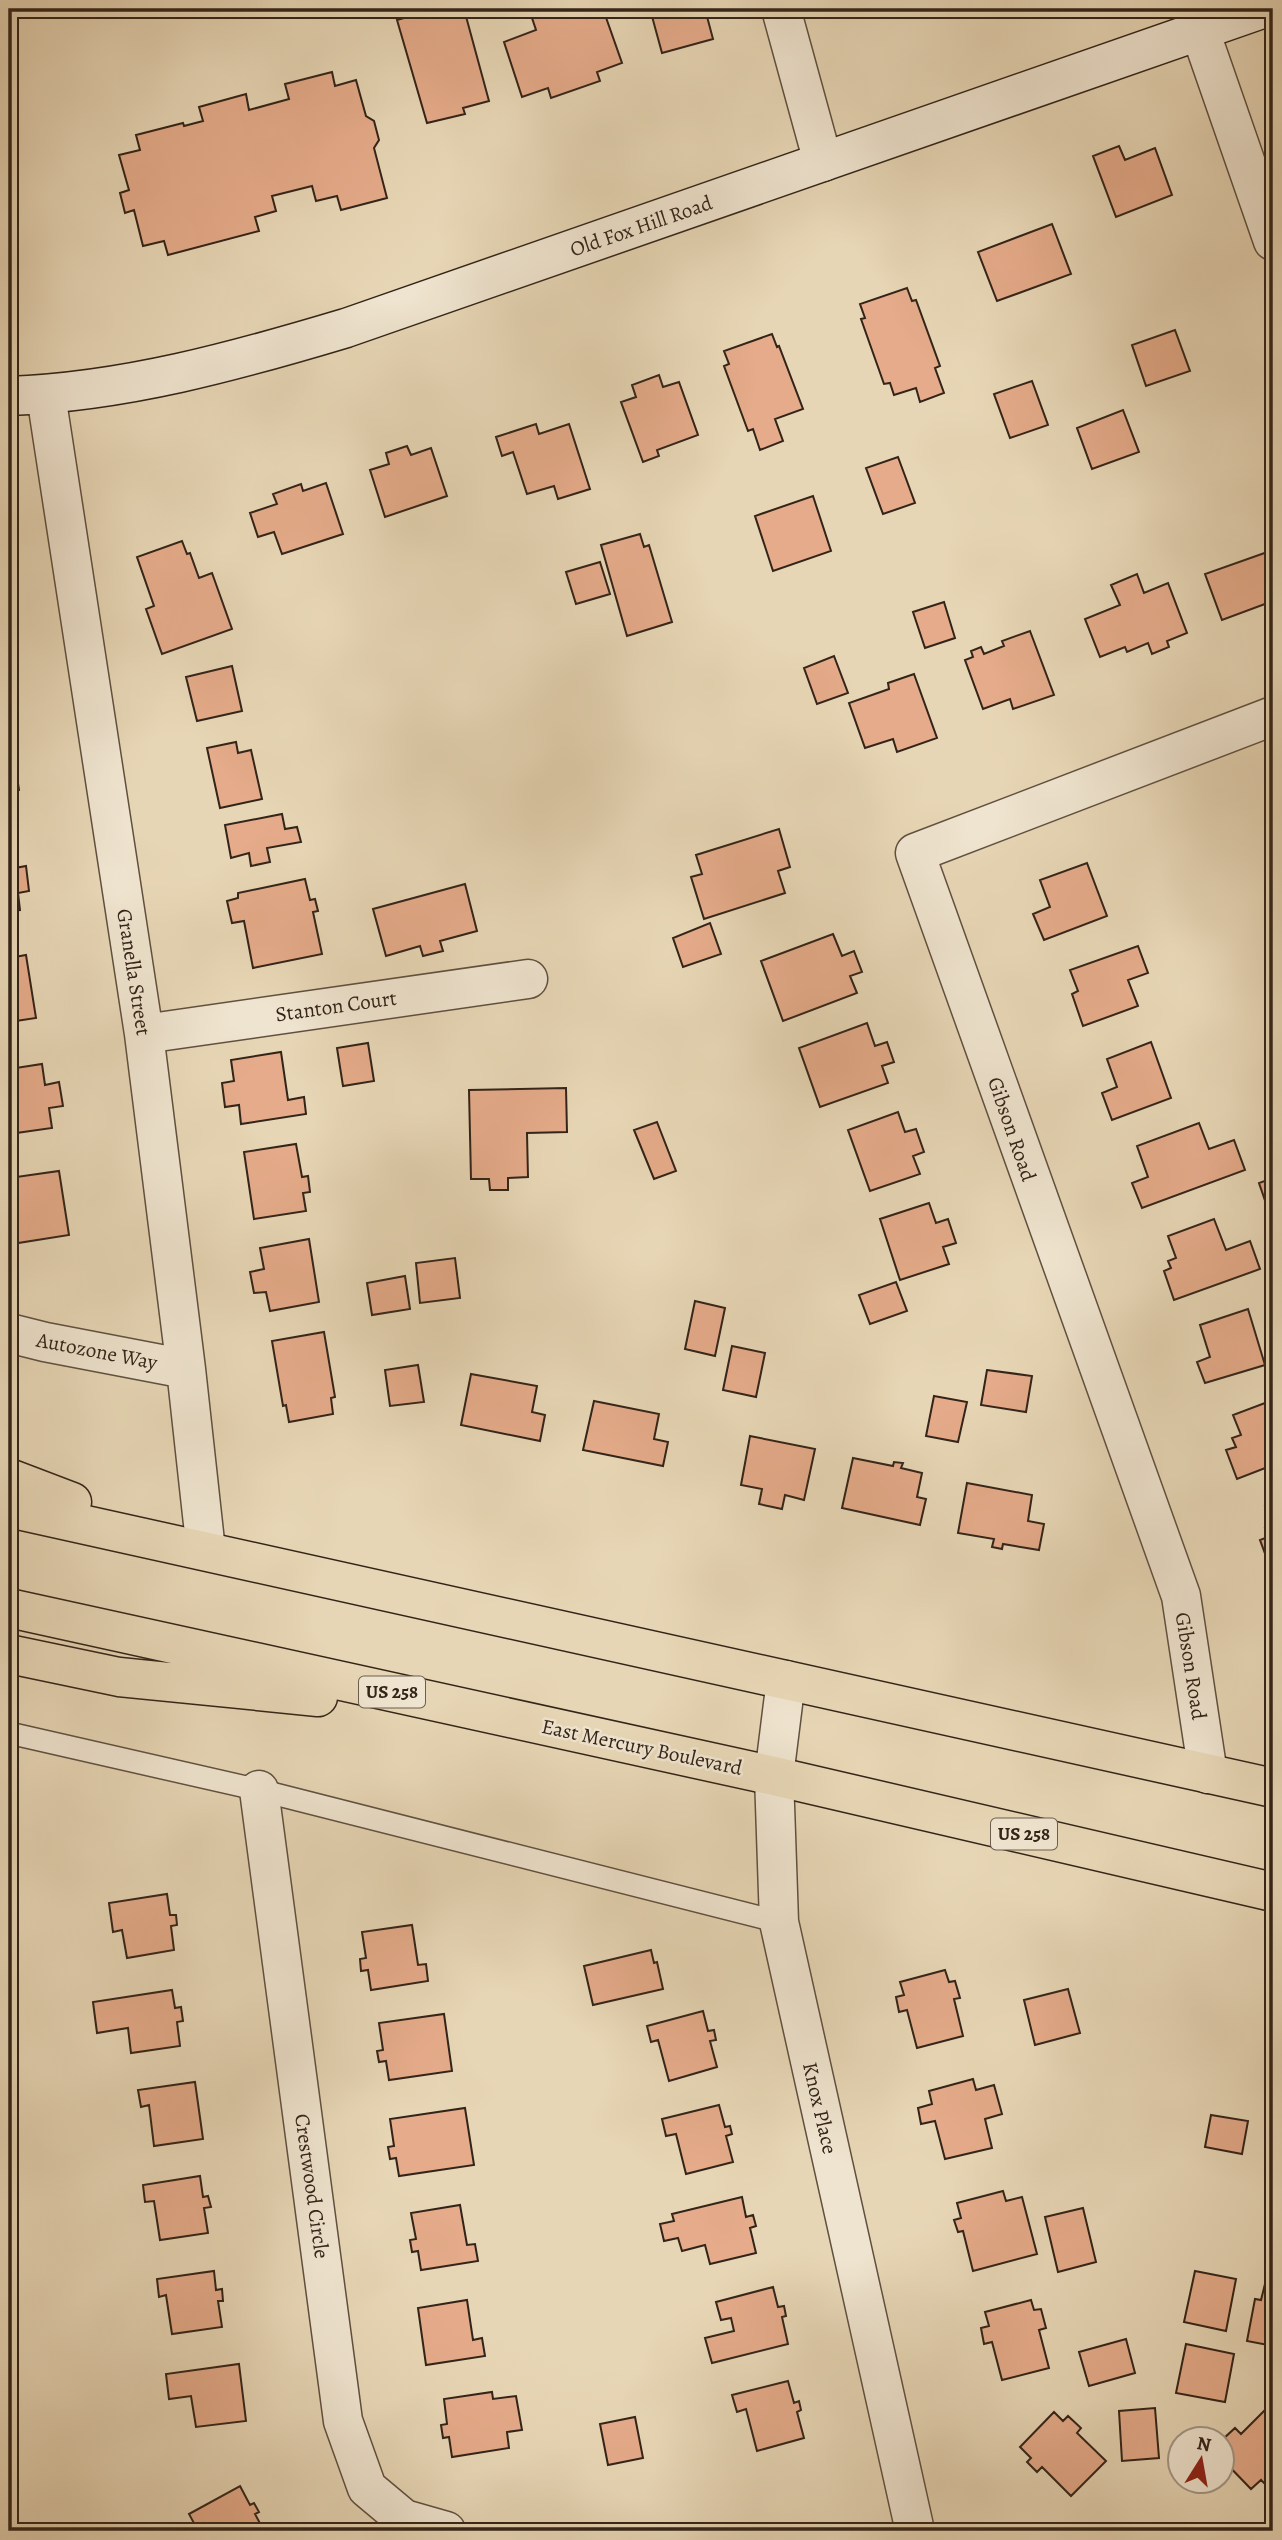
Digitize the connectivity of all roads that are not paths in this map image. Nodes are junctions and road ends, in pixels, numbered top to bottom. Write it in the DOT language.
graph roads {
  1 [pos="782,9"];
  2 [pos="1262,9"];
  3 [pos="1200,31"];
  4 [pos="823,162"];
  5 [pos="1273,241"];
  6 [pos="27,395"];
  7 [pos="1273,716"];
  8 [pos="528,979"];
  9 [pos="144,1034"];
  10 [pos="9,1333"];
  11 [pos="186,1369"];
  12 [pos="9,1478"];
  13 [pos="9,1507"];
  14 [pos="206,1551"];
  15 [pos="9,1608"];
  16 [pos="9,1654"];
  17 [pos="786,1681"];
  18 [pos="492,1714"];
  19 [pos="9,1733"];
  20 [pos="1208,1774"];
  21 [pos="774,1776"];
  22 [pos="1273,1788"];
  23 [pos="259,1790"];
  24 [pos="1273,1892"];
  25 [pos="779,1922"];
  26 [pos="446,2531"];
  27 [pos="915,2531"];
  1 -- 4 [label="street"];
  2 -- 3 [label="street, Old Fox Hill Road"];
  3 -- 4 [label="street, Old Fox Hill Road"];
  3 -- 5 [label="street"];
  4 -- 6 [label="street, Old Fox Hill Road"];
  6 -- 9 [label="street, Granella Street"];
  7 -- 20 [label="street, Gibson Road"];
  8 -- 9 [label="street, Stanton Court"];
  9 -- 11 [label="street, Granella Street"];
  10 -- 11 [label="street, Autozone Way"];
  11 -- 14 [label="street, Granella Street"];
  12 -- 14 [label="main road"];
  13 -- 14 [label="main road"];
  14 -- 17 [label="main road"];
  15 -- 18 [label="main road, East Mercury Boulevard / US 258"];
  16 -- 18 [label="main road"];
  17 -- 20 [label="main road"];
  17 -- 21 [label="street, Knox Place"];
  18 -- 21 [label="main road, East Mercury Boulevard / US 258"];
  19 -- 23 [label="lane"];
  20 -- 22 [label="main road"];
  21 -- 24 [label="main road, East Mercury Boulevard / US 258"];
  21 -- 25 [label="street, Knox Place"];
  23 -- 25 [label="lane"];
  23 -- 26 [label="street, Crestwood Circle"];
  25 -- 27 [label="street, Knox Place"];
}
